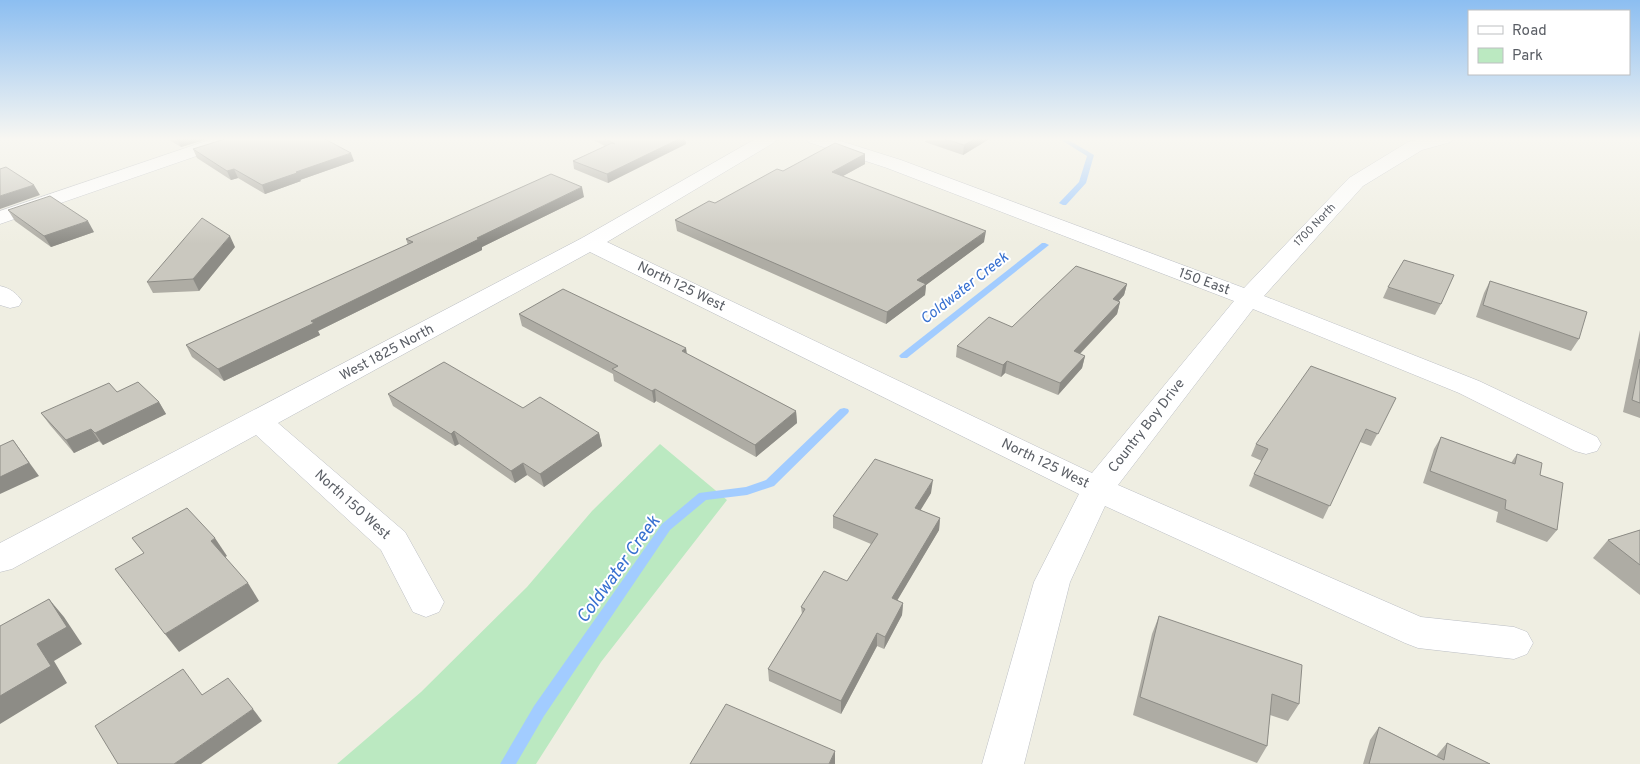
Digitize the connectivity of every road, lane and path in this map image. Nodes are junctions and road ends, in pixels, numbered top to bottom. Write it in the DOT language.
graph roads {
  1 [pos="129,174"];
  2 [pos="708,174"];
  3 [pos="920,174"];
  4 [pos="1370,174"];
  5 [pos="0,218"];
  6 [pos="590,243"];
  7 [pos="1248,298"];
  8 [pos="259,422"];
  9 [pos="1586,444"];
  10 [pos="1097,490"];
  11 [pos="0,559"];
  12 [pos="426,602"];
  13 [pos="1514,643"];
  14 [pos="1003,764"];
  1 -- 5 [label="street"];
  2 -- 6 [label="street, West 1825 North"];
  3 -- 7 [label="street, 150 East"];
  4 -- 7 [label="street, 1700 North"];
  6 -- 8 [label="street, West 1825 North"];
  6 -- 10 [label="street, North 125 West"];
  7 -- 9 [label="street, 150 East"];
  7 -- 10 [label="street, Country Boy Drive"];
  8 -- 11 [label="street, West 1825 North"];
  8 -- 12 [label="street, North 150 West"];
  10 -- 13 [label="street, North 125 West"];
  10 -- 14 [label="street, Country Boy Drive"];
}
